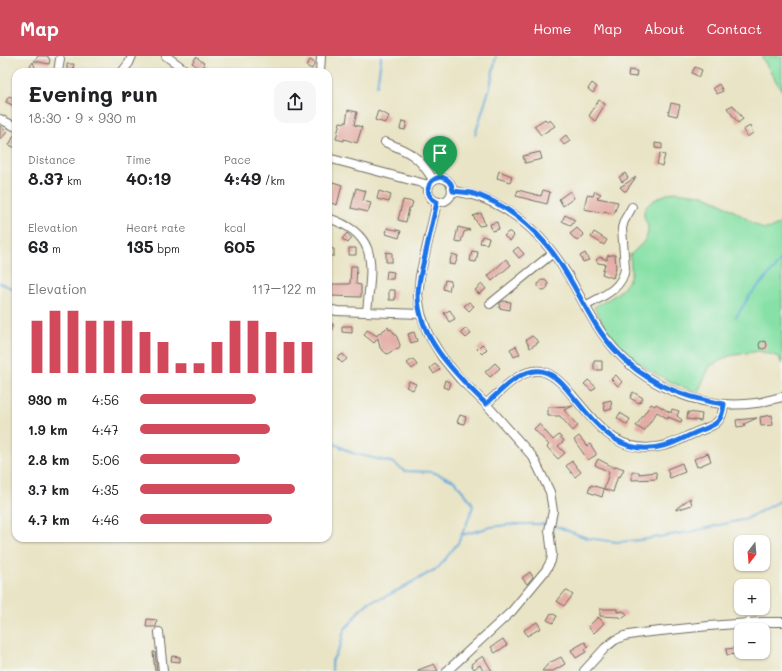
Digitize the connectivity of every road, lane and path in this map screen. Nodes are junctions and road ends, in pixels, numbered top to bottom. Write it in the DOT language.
graph roads {
  1 [pos="132,56"];
  2 [pos="166,56"];
  3 [pos="321,56"];
  4 [pos="60,59"];
  5 [pos="59,68"];
  6 [pos="126,68"];
  7 [pos="182,68"];
  8 [pos="320,68"];
  9 [pos="0,119"];
  10 [pos="12,126"];
  11 [pos="385,142"];
  12 [pos="332,159"];
  13 [pos="431,182"];
  14 [pos="453,191"];
  15 [pos="437,202"];
  16 [pos="632,207"];
  17 [pos="332,219"];
  18 [pos="553,253"];
  19 [pos="490,304"];
  20 [pos="585,306"];
  21 [pos="332,310"];
  22 [pos="367,312"];
  23 [pos="421,314"];
  24 [pos="782,397"];
  25 [pos="486,404"];
  26 [pos="724,404"];
  27 [pos="782,622"];
  28 [pos="159,632"];
  29 [pos="164,671"];
  30 [pos="447,671"];
  31 [pos="584,671"];
  1 -- 6 [label="street"];
  2 -- 7 [label="street"];
  3 -- 8 [label="street"];
  4 -- 5 [label="street"];
  9 -- 10 [label="street"];
  11 -- 13 [label="street"];
  12 -- 13 [label="street"];
  13 -- 14 [label="street"];
  13 -- 15 [label="street"];
  14 -- 15 [label="street"];
  14 -- 18 [label="street"];
  15 -- 23 [label="street"];
  16 -- 20 [label="street"];
  17 -- 22 [label="street"];
  18 -- 19 [label="street"];
  18 -- 20 [label="street"];
  20 -- 26 [label="street"];
  21 -- 22 [label="street"];
  22 -- 23 [label="street"];
  23 -- 25 [label="street"];
  24 -- 26 [label="street"];
  25 -- 26 [label="street"];
  25 -- 30 [label="street"];
  27 -- 31 [label="street"];
  28 -- 29 [label="street"];
}
